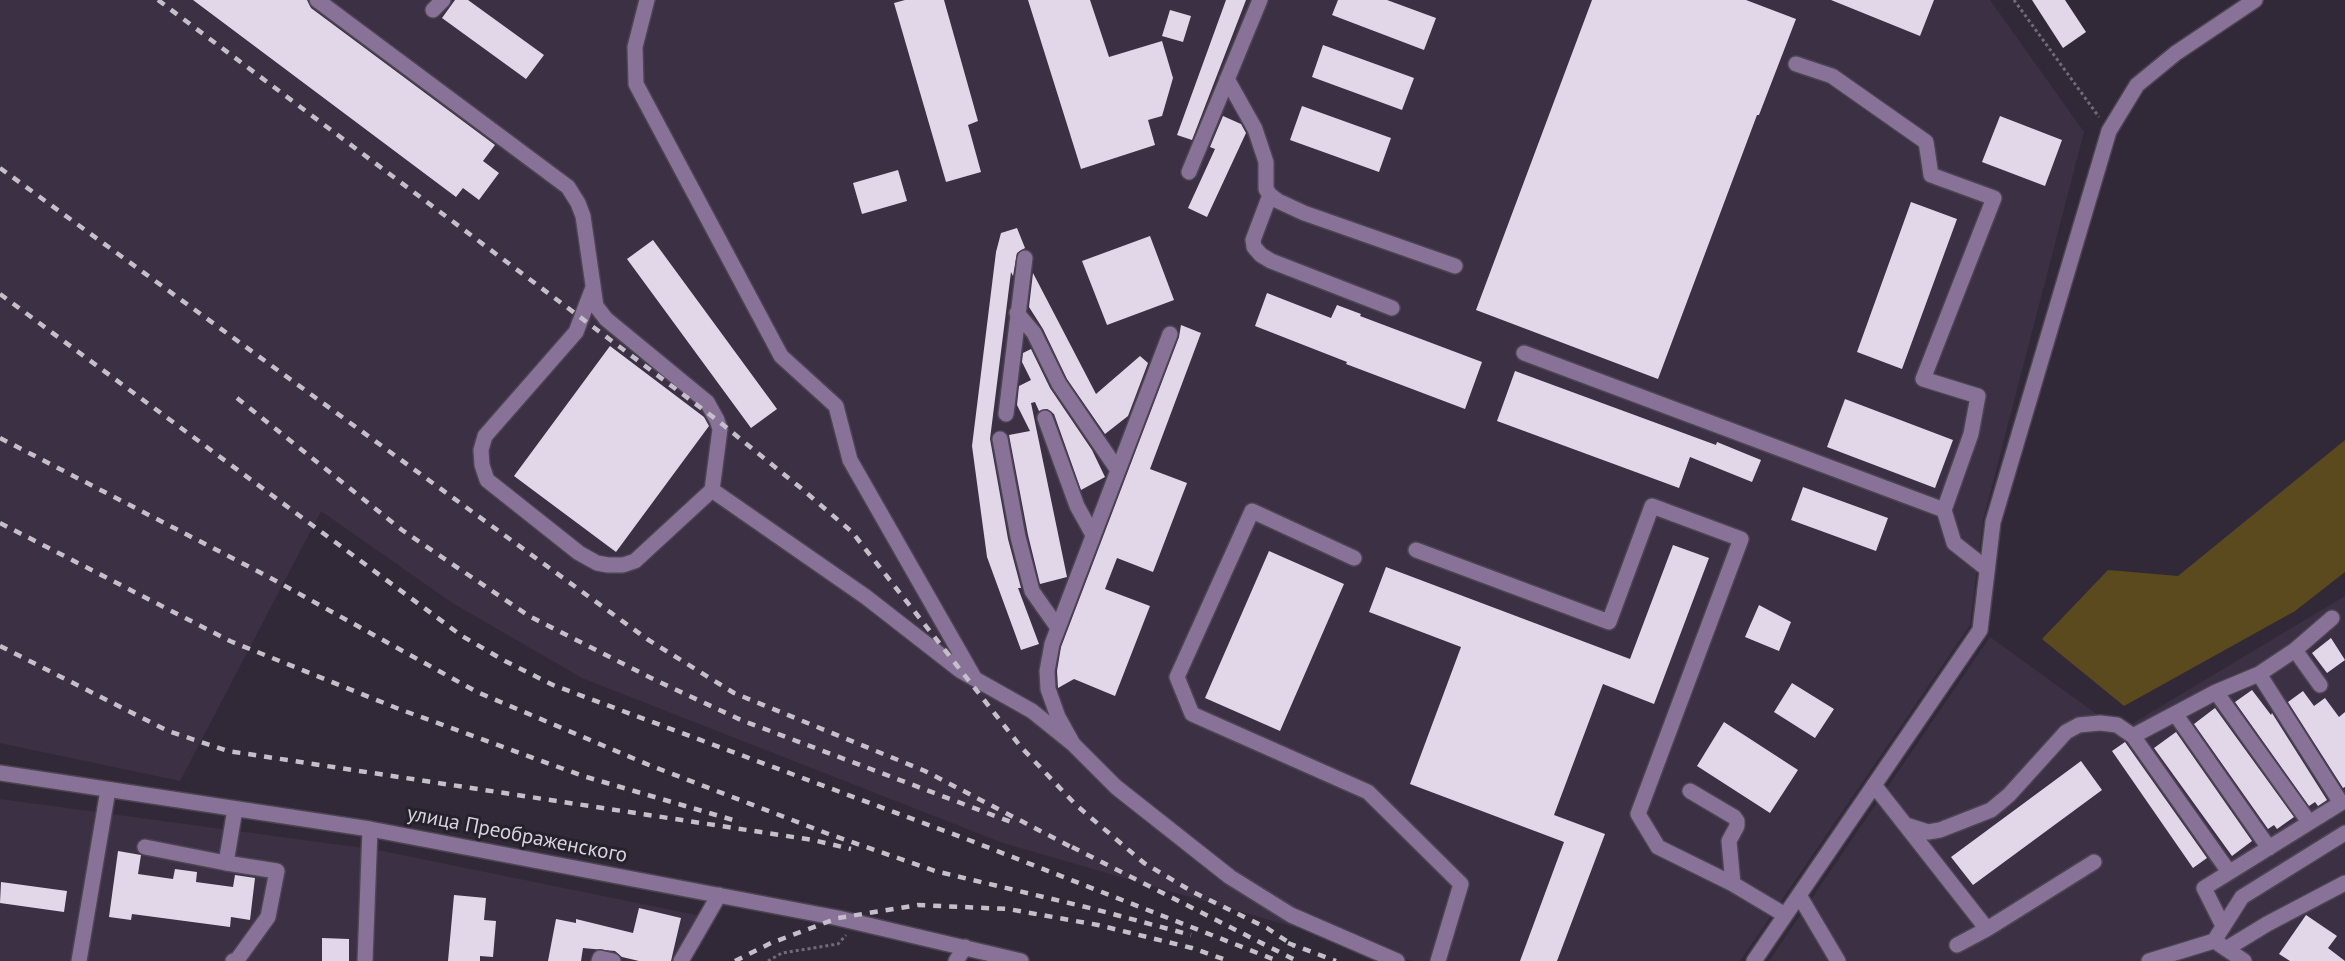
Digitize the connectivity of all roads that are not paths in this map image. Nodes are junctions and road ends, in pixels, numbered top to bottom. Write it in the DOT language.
graph roads {
  1 [pos="317,0"];
  2 [pos="647,0"];
  3 [pos="1260,0"];
  4 [pos="2255,0"];
  5 [pos="1796,64"];
  6 [pos="1227,79"];
  7 [pos="1189,172"];
  8 [pos="1270,195"];
  9 [pos="1025,258"];
  10 [pos="1455,266"];
  11 [pos="592,290"];
  12 [pos="1392,308"];
  13 [pos="1017,313"];
  14 [pos="1170,334"];
  15 [pos="1524,353"];
  16 [pos="1006,414"];
  17 [pos="1045,418"];
  18 [pos="1000,439"];
  19 [pos="1117,470"];
  20 [pos="712,490"];
  21 [pos="1944,510"];
  22 [pos="1093,535"];
  23 [pos="1416,550"];
  24 [pos="1354,558"];
  25 [pos="1987,569"];
  26 [pos="2332,618"];
  27 [pos="1058,628"];
  28 [pos="2295,650"];
  29 [pos="2259,674"];
  30 [pos="975,679"];
  31 [pos="2320,685"];
  32 [pos="2216,692"];
  33 [pos="2176,715"];
  34 [pos="2133,736"];
  35 [pos="1072,744"];
  36 [pos="0,772"];
  37 [pos="1874,785"];
  38 [pos="108,790"];
  39 [pos="1690,791"];
  40 [pos="235,809"];
  41 [pos="2310,822"];
  42 [pos="1906,825"];
  43 [pos="370,829"];
  44 [pos="2345,833"];
  45 [pos="145,847"];
  46 [pos="2269,848"];
  47 [pos="2094,862"];
  48 [pos="226,863"];
  49 [pos="2229,872"];
  50 [pos="2345,883"];
  51 [pos="1733,884"];
  52 [pos="719,895"];
  53 [pos="1799,896"];
  54 [pos="1785,915"];
  55 [pos="2223,926"];
  56 [pos="1987,929"];
  57 [pos="1957,945"];
  58 [pos="2220,945"];
  59 [pos="965,947"];
  60 [pos="79,961"];
  61 [pos="233,961"];
  62 [pos="365,961"];
  63 [pos="599,961"];
  64 [pos="613,961"];
  65 [pos="681,961"];
  66 [pos="956,961"];
  67 [pos="1021,961"];
  68 [pos="1397,961"];
  69 [pos="1438,961"];
  70 [pos="1754,961"];
  71 [pos="1838,961"];
  72 [pos="2149,961"];
  73 [pos="2244,961"];
  1 -- 11 [label="street"];
  2 -- 30 [label="street"];
  3 -- 6 [label="street"];
  4 -- 25 [label="street"];
  5 -- 21 [label="street"];
  6 -- 7 [label="street"];
  6 -- 8 [label="street"];
  8 -- 10 [label="street"];
  8 -- 12 [label="street"];
  9 -- 13 [label="street"];
  11 -- 20 [label="street"];
  11 -- 20 [label="street"];
  13 -- 16 [label="street"];
  13 -- 19 [label="street"];
  14 -- 19 [label="street"];
  15 -- 21 [label="street"];
  17 -- 22 [label="street"];
  18 -- 27 [label="street"];
  19 -- 22 [label="street"];
  20 -- 30 [label="street"];
  21 -- 25 [label="street"];
  22 -- 27 [label="street"];
  23 -- 51 [label="street"];
  24 -- 69 [label="street"];
  25 -- 37 [label="street"];
  26 -- 28 [label="street"];
  27 -- 35 [label="street"];
  28 -- 29 [label="street"];
  28 -- 31 [label="street"];
  29 -- 32 [label="street"];
  29 -- 41 [label="street"];
  30 -- 35 [label="street"];
  32 -- 33 [label="street"];
  32 -- 41 [label="street"];
  33 -- 34 [label="street"];
  33 -- 46 [label="street"];
  34 -- 42 [label="street"];
  34 -- 49 [label="street"];
  35 -- 68 [label="street"];
  36 -- 38 [label="street, улица Преображенского"];
  37 -- 42 [label="street"];
  37 -- 53 [label="street"];
  38 -- 40 [label="street, улица Преображенского"];
  38 -- 60 [label="street"];
  39 -- 51 [label="street"];
  40 -- 43 [label="street, улица Преображенского"];
  40 -- 48 [label="street"];
  41 -- 46 [label="street"];
  42 -- 56 [label="street"];
  43 -- 52 [label="street, улица Преображенского"];
  43 -- 62 [label="street"];
  44 -- 55 [label="street"];
  45 -- 48 [label="street"];
  46 -- 49 [label="street"];
  47 -- 56 [label="street"];
  48 -- 61 [label="street"];
  49 -- 55 [label="street"];
  50 -- 58 [label="street"];
  51 -- 54 [label="street"];
  52 -- 59 [label="street, улица Преображенского"];
  52 -- 65 [label="street"];
  53 -- 54 [label="street"];
  53 -- 71 [label="street"];
  54 -- 70 [label="street"];
  55 -- 58 [label="street"];
  56 -- 57 [label="street"];
  58 -- 72 [label="street"];
  58 -- 73 [label="street"];
  59 -- 66 [label="street"];
  59 -- 67 [label="street, улица Преображенского"];
  63 -- 64 [label="street"];
}
